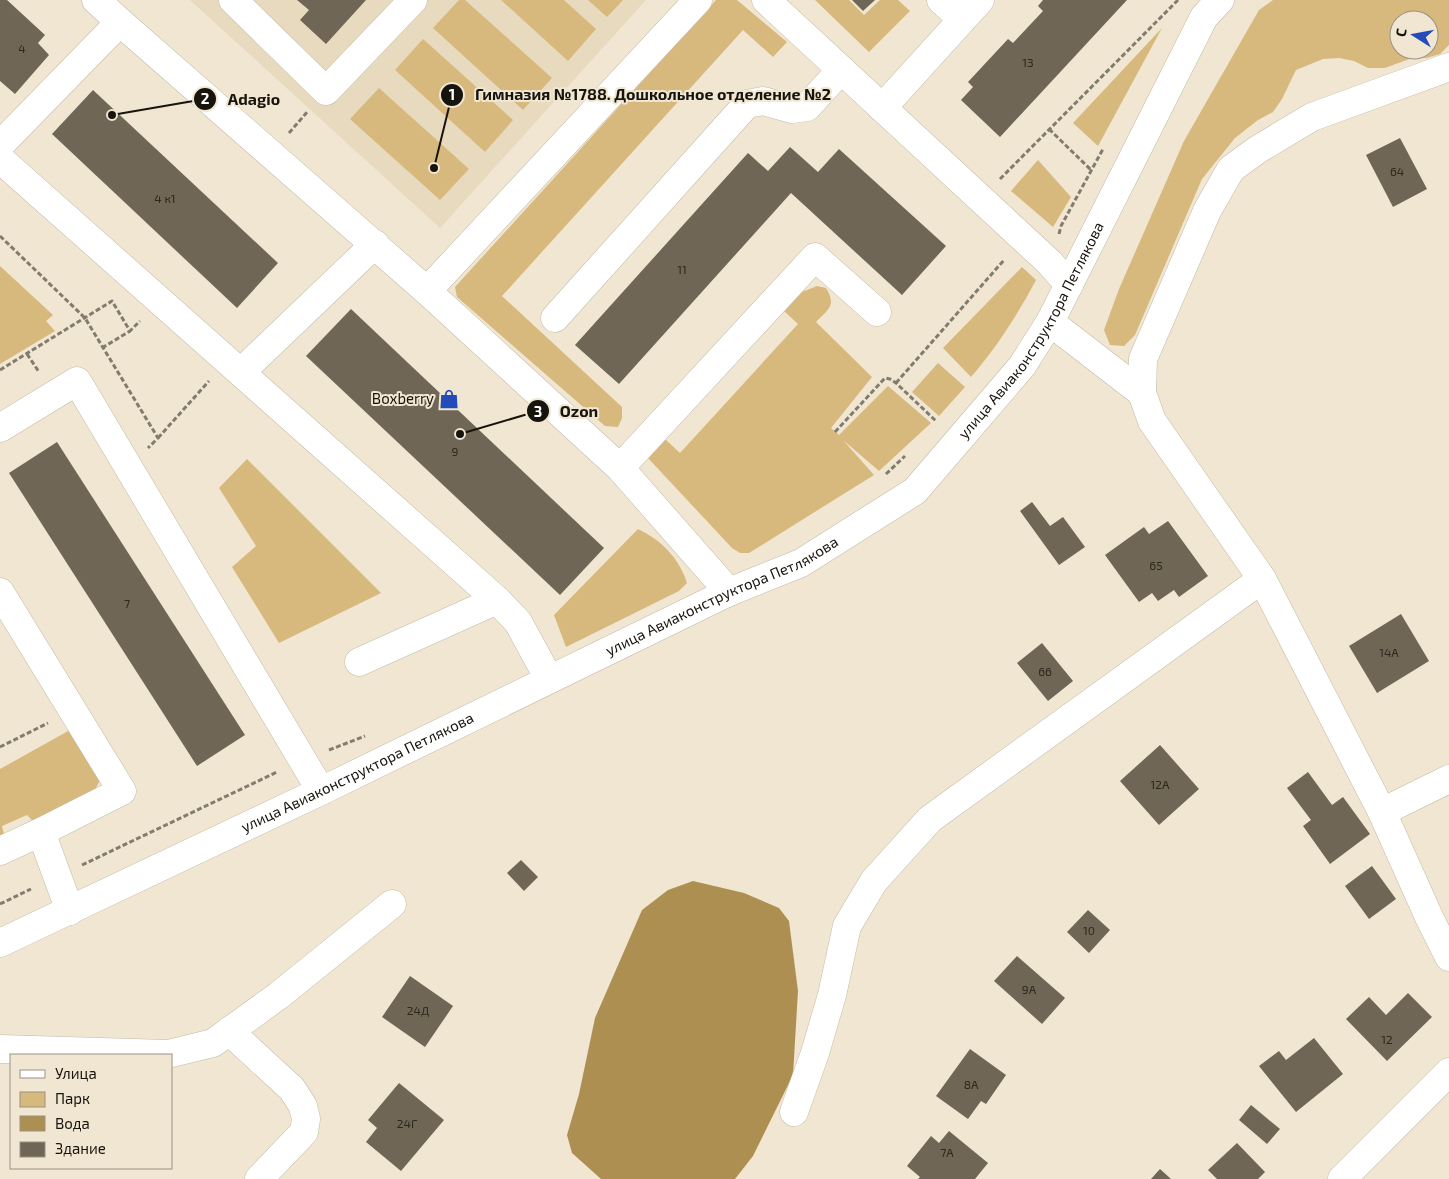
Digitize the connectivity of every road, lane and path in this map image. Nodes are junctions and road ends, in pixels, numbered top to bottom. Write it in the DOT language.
graph roads {
  1 [pos="96,0"];
  2 [pos="232,0"];
  3 [pos="413,0"];
  4 [pos="698,0"];
  5 [pos="766,0"];
  6 [pos="941,0"];
  7 [pos="1178,0"];
  8 [pos="1220,0"];
  9 [pos="971,10"];
  10 [pos="120,22"];
  11 [pos="1449,67"];
  12 [pos="841,70"];
  13 [pos="882,108"];
  14 [pos="1049,129"];
  15 [pos="0,145"];
  16 [pos="0,159"];
  17 [pos="1091,170"];
  18 [pos="981,199"];
  19 [pos="0,236"];
  20 [pos="1023,239"];
  21 [pos="375,244"];
  22 [pos="1069,285"];
  23 [pos="427,290"];
  24 [pos="160,301"];
  25 [pos="877,312"];
  26 [pos="85,318"];
  27 [pos="555,318"];
  28 [pos="1050,322"];
  29 [pos="130,331"];
  30 [pos="102,348"];
  31 [pos="234,367"];
  32 [pos="0,370"];
  33 [pos="896,383"];
  34 [pos="1142,393"];
  35 [pos="939,425"];
  36 [pos="0,428"];
  37 [pos="835,432"];
  38 [pos="158,438"];
  39 [pos="620,468"];
  40 [pos="129,469"];
  41 [pos="1262,579"];
  42 [pos="0,592"];
  43 [pos="729,592"];
  44 [pos="497,600"];
  45 [pos="359,662"];
  46 [pos="549,679"];
  47 [pos="72,711"];
  48 [pos="0,747"];
  49 [pos="1449,779"];
  50 [pos="321,791"];
  51 [pos="1382,812"];
  52 [pos="41,832"];
  53 [pos="0,851"];
  54 [pos="392,904"];
  55 [pos="70,911"];
  56 [pos="0,943"];
  57 [pos="1449,957"];
  58 [pos="229,1031"];
  59 [pos="0,1050"];
  60 [pos="1449,1072"];
  61 [pos="794,1112"];
  62 [pos="259,1179"];
  63 [pos="1342,1179"];
  1 -- 10 [label="street"];
  2 -- 3 [label="street"];
  4 -- 23 [label="street"];
  5 -- 12 [label="street"];
  6 -- 9 [label="street"];
  7 -- 14 [label="path"];
  8 -- 22 [label="street, улица Авиаконструктора Петлякова"];
  9 -- 13 [label="street"];
  10 -- 15 [label="street"];
  10 -- 21 [label="street"];
  11 -- 34 [label="street"];
  12 -- 13 [label="street"];
  12 -- 27 [label="street"];
  13 -- 18 [label="street"];
  14 -- 17 [label="path"];
  14 -- 18 [label="path"];
  16 -- 24 [label="street"];
  18 -- 20 [label="street"];
  19 -- 26 [label="path"];
  20 -- 22 [label="street"];
  20 -- 33 [label="path"];
  21 -- 23 [label="street"];
  21 -- 31 [label="street"];
  22 -- 28 [label="street, улица Авиаконструктора Петлякова"];
  23 -- 39 [label="street"];
  24 -- 29 [label="path"];
  24 -- 31 [label="street"];
  25 -- 39 [label="street"];
  26 -- 29 [label="path"];
  26 -- 30 [label="path"];
  26 -- 32 [label="path"];
  28 -- 34 [label="street"];
  28 -- 43 [label="street, улица Авиаконструктора Петлякова"];
  29 -- 30 [label="path"];
  30 -- 38 [label="path"];
  31 -- 38 [label="path"];
  31 -- 44 [label="street"];
  33 -- 35 [label="path"];
  33 -- 37 [label="path"];
  34 -- 41 [label="street"];
  36 -- 40 [label="street"];
  38 -- 40 [label="path"];
  39 -- 43 [label="street"];
  40 -- 50 [label="street"];
  41 -- 51 [label="street"];
  41 -- 61 [label="street"];
  42 -- 47 [label="street"];
  43 -- 46 [label="street, улица Авиаконструктора Петлякова"];
  44 -- 45 [label="street"];
  44 -- 46 [label="street"];
  46 -- 50 [label="street, улица Авиаконструктора Петлякова"];
  47 -- 48 [label="path"];
  47 -- 52 [label="street"];
  49 -- 51 [label="street"];
  50 -- 55 [label="street, улица Авиаконструктора Петлякова"];
  51 -- 57 [label="street"];
  52 -- 53 [label="street"];
  52 -- 55 [label="street"];
  54 -- 58 [label="street"];
  55 -- 56 [label="street, улица Авиаконструктора Петлякова"];
  58 -- 59 [label="street"];
  58 -- 62 [label="street"];
  60 -- 63 [label="street"];
}
